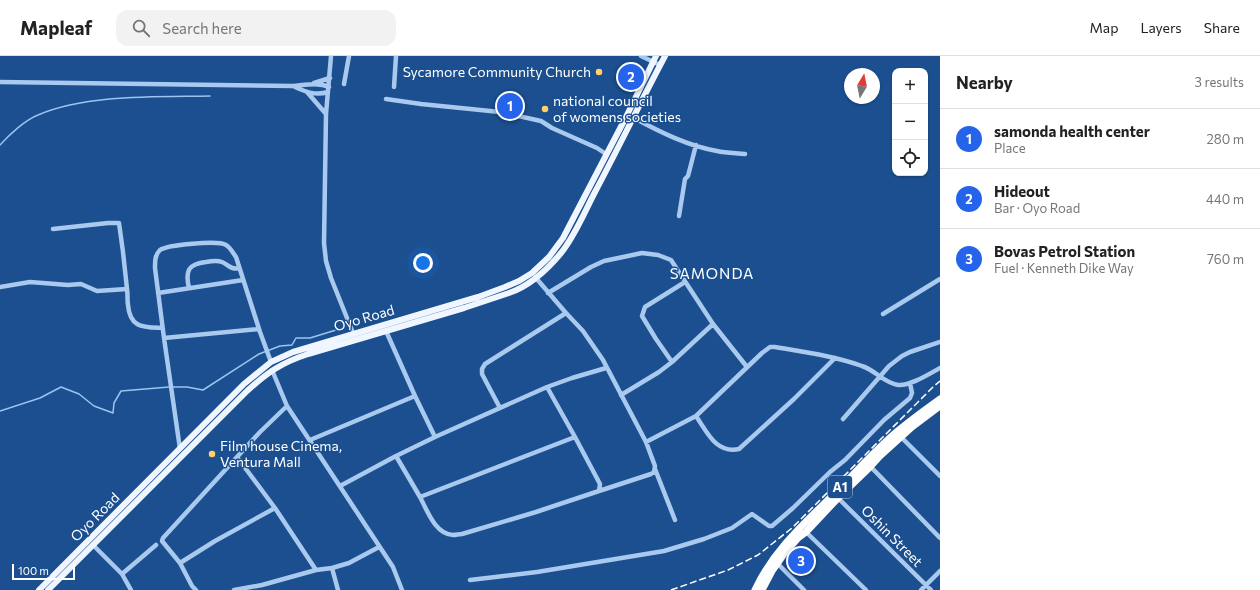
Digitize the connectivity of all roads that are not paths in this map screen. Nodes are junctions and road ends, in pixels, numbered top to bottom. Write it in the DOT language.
graph roads {
  1 [pos="331,56"];
  2 [pos="349,56"];
  3 [pos="396,56"];
  4 [pos="641,56"];
  5 [pos="665,56"];
  6 [pos="655,59"];
  7 [pos="660,65"];
  8 [pos="330,78"];
  9 [pos="0,82"];
  10 [pos="310,84"];
  11 [pos="344,84"];
  12 [pos="293,86"];
  13 [pos="394,87"];
  14 [pos="329,89"];
  15 [pos="307,92"];
  16 [pos="386,99"];
  17 [pos="326,114"];
  18 [pos="634,118"];
  19 [pos="696,145"];
  20 [pos="606,154"];
  21 [pos="745,154"];
  22 [pos="680,216"];
  23 [pos="52,229"];
  24 [pos="239,268"];
  25 [pos="536,278"];
  26 [pos="940,279"];
  27 [pos="243,280"];
  28 [pos="685,282"];
  29 [pos="0,287"];
  30 [pos="189,288"];
  31 [pos="127,289"];
  32 [pos="158,293"];
  33 [pos="548,293"];
  34 [pos="566,313"];
  35 [pos="883,314"];
  36 [pos="713,324"];
  37 [pos="162,328"];
  38 [pos="259,329"];
  39 [pos="386,331"];
  40 [pos="353,333"];
  41 [pos="164,338"];
  42 [pos="940,342"];
  43 [pos="835,358"];
  44 [pos="271,362"];
  45 [pos="672,362"];
  46 [pos="747,367"];
  47 [pos="606,368"];
  48 [pos="940,368"];
  49 [pos="272,370"];
  50 [pos="880,376"];
  51 [pos="910,383"];
  52 [pos="547,387"];
  53 [pos="621,395"];
  54 [pos="415,396"];
  55 [pos="940,399"];
  56 [pos="287,406"];
  57 [pos="940,406"];
  58 [pos="500,408"];
  59 [pos="696,416"];
  60 [pos="843,419"];
  61 [pos="435,437"];
  62 [pos="574,437"];
  63 [pos="901,437"];
  64 [pos="310,440"];
  65 [pos="646,442"];
  66 [pos="180,449"];
  67 [pos="237,456"];
  68 [pos="396,456"];
  69 [pos="868,465"];
  70 [pos="655,469"];
  71 [pos="939,473"];
  72 [pos="340,486"];
  73 [pos="599,491"];
  74 [pos="420,497"];
  75 [pos="838,498"];
  76 [pos="275,508"];
  77 [pos="675,520"];
  78 [pos="806,532"];
  79 [pos="100,534"];
  80 [pos="940,538"];
  81 [pos="93,545"];
  82 [pos="156,545"];
  83 [pos="379,547"];
  84 [pos="775,561"];
  85 [pos="180,563"];
  86 [pos="332,568"];
  87 [pos="316,570"];
  88 [pos="940,570"];
  89 [pos="122,574"];
  90 [pos="470,580"];
  91 [pos="926,585"];
  92 [pos="40,590"];
  93 [pos="48,590"];
  94 [pos="131,590"];
  95 [pos="196,590"];
  96 [pos="234,590"];
  97 [pos="338,590"];
  98 [pos="402,590"];
  99 [pos="755,590"];
  100 [pos="762,590"];
  101 [pos="804,590"];
  102 [pos="866,590"];
  103 [pos="921,590"];
  104 [pos="931,590"];
  1 -- 8 [label="street"];
  2 -- 11 [label="street"];
  3 -- 13 [label="street"];
  4 -- 6 [label="street"];
  5 -- 7 [label="main road, Oyo Road"];
  6 -- 7 [label="street"];
  6 -- 20 [label="main road, Oyo Road"];
  7 -- 18 [label="main road, Oyo Road"];
  8 -- 10 [label="street"];
  8 -- 14 [label="street"];
  9 -- 12 [label="street"];
  10 -- 12 [label="street"];
  10 -- 14 [label="street"];
  12 -- 15 [label="street"];
  14 -- 15 [label="street"];
  14 -- 17 [label="street"];
  15 -- 17 [label="street"];
  16 -- 20 [label="street"];
  17 -- 40 [label="street"];
  18 -- 19 [label="street"];
  18 -- 25 [label="main road, Oyo Road"];
  19 -- 21 [label="street"];
  19 -- 22 [label="street"];
  20 -- 40 [label="main road, Oyo Road"];
  23 -- 31 [label="street"];
  24 -- 27 [label="street"];
  24 -- 30 [label="street"];
  24 -- 32 [label="street"];
  25 -- 33 [label="street"];
  25 -- 39 [label="main road, Oyo Road"];
  26 -- 35 [label="street"];
  27 -- 30 [label="street"];
  27 -- 38 [label="street"];
  28 -- 33 [label="street"];
  28 -- 36 [label="street"];
  28 -- 45 [label="street"];
  29 -- 31 [label="street"];
  30 -- 32 [label="street"];
  31 -- 37 [label="street"];
  32 -- 37 [label="street"];
  33 -- 34 [label="street"];
  34 -- 47 [label="street"];
  34 -- 58 [label="street"];
  36 -- 45 [label="street"];
  36 -- 46 [label="street"];
  37 -- 41 [label="street"];
  38 -- 41 [label="street"];
  38 -- 44 [label="street"];
  39 -- 49 [label="main road, Oyo Road"];
  39 -- 54 [label="street"];
  40 -- 44 [label="main road, Oyo Road"];
  41 -- 66 [label="street"];
  42 -- 50 [label="street"];
  43 -- 46 [label="street"];
  43 -- 50 [label="street"];
  43 -- 59 [label="street"];
  44 -- 66 [label="main road, Oyo Road"];
  45 -- 53 [label="street"];
  46 -- 59 [label="street"];
  47 -- 52 [label="street"];
  47 -- 53 [label="street"];
  48 -- 51 [label="street"];
  49 -- 56 [label="street"];
  49 -- 79 [label="main road, Oyo Road"];
  50 -- 51 [label="street"];
  50 -- 60 [label="street"];
  51 -- 90 [label="street"];
  52 -- 58 [label="street"];
  52 -- 62 [label="street"];
  53 -- 65 [label="street"];
  54 -- 61 [label="street"];
  54 -- 64 [label="street"];
  55 -- 69 [label="highway, A1"];
  56 -- 64 [label="street"];
  56 -- 67 [label="street"];
  57 -- 63 [label="highway, A1"];
  58 -- 61 [label="street"];
  59 -- 65 [label="street"];
  61 -- 68 [label="street"];
  62 -- 73 [label="street"];
  62 -- 74 [label="street"];
  63 -- 69 [label="highway, A1"];
  63 -- 71 [label="street"];
  64 -- 72 [label="street"];
  65 -- 70 [label="street"];
  66 -- 79 [label="main road, Oyo Road"];
  67 -- 76 [label="street"];
  67 -- 85 [label="street"];
  68 -- 72 [label="street"];
  68 -- 74 [label="street"];
  69 -- 75 [label="highway, A1"];
  69 -- 80 [label="street"];
  69 -- 84 [label="highway, A1"];
  70 -- 73 [label="street"];
  70 -- 77 [label="street"];
  72 -- 83 [label="street"];
  73 -- 74 [label="street"];
  75 -- 78 [label="highway, A1"];
  75 -- 91 [label="street, Oshin Street"];
  76 -- 85 [label="street"];
  76 -- 87 [label="street"];
  78 -- 84 [label="highway, A1"];
  78 -- 102 [label="street"];
  79 -- 81 [label="main road, Oyo Road"];
  79 -- 92 [label="main road, Oyo Road"];
  81 -- 89 [label="street"];
  81 -- 93 [label="main road, Oyo Road"];
  82 -- 89 [label="street"];
  83 -- 86 [label="street"];
  83 -- 98 [label="street"];
  84 -- 99 [label="highway, A1"];
  84 -- 100 [label="highway, A1"];
  84 -- 101 [label="street"];
  85 -- 95 [label="street"];
  86 -- 87 [label="street"];
  86 -- 97 [label="street"];
  87 -- 96 [label="street"];
  88 -- 91 [label="street"];
  89 -- 94 [label="street"];
  91 -- 103 [label="street"];
  91 -- 104 [label="street, Oshin Street"];
}
